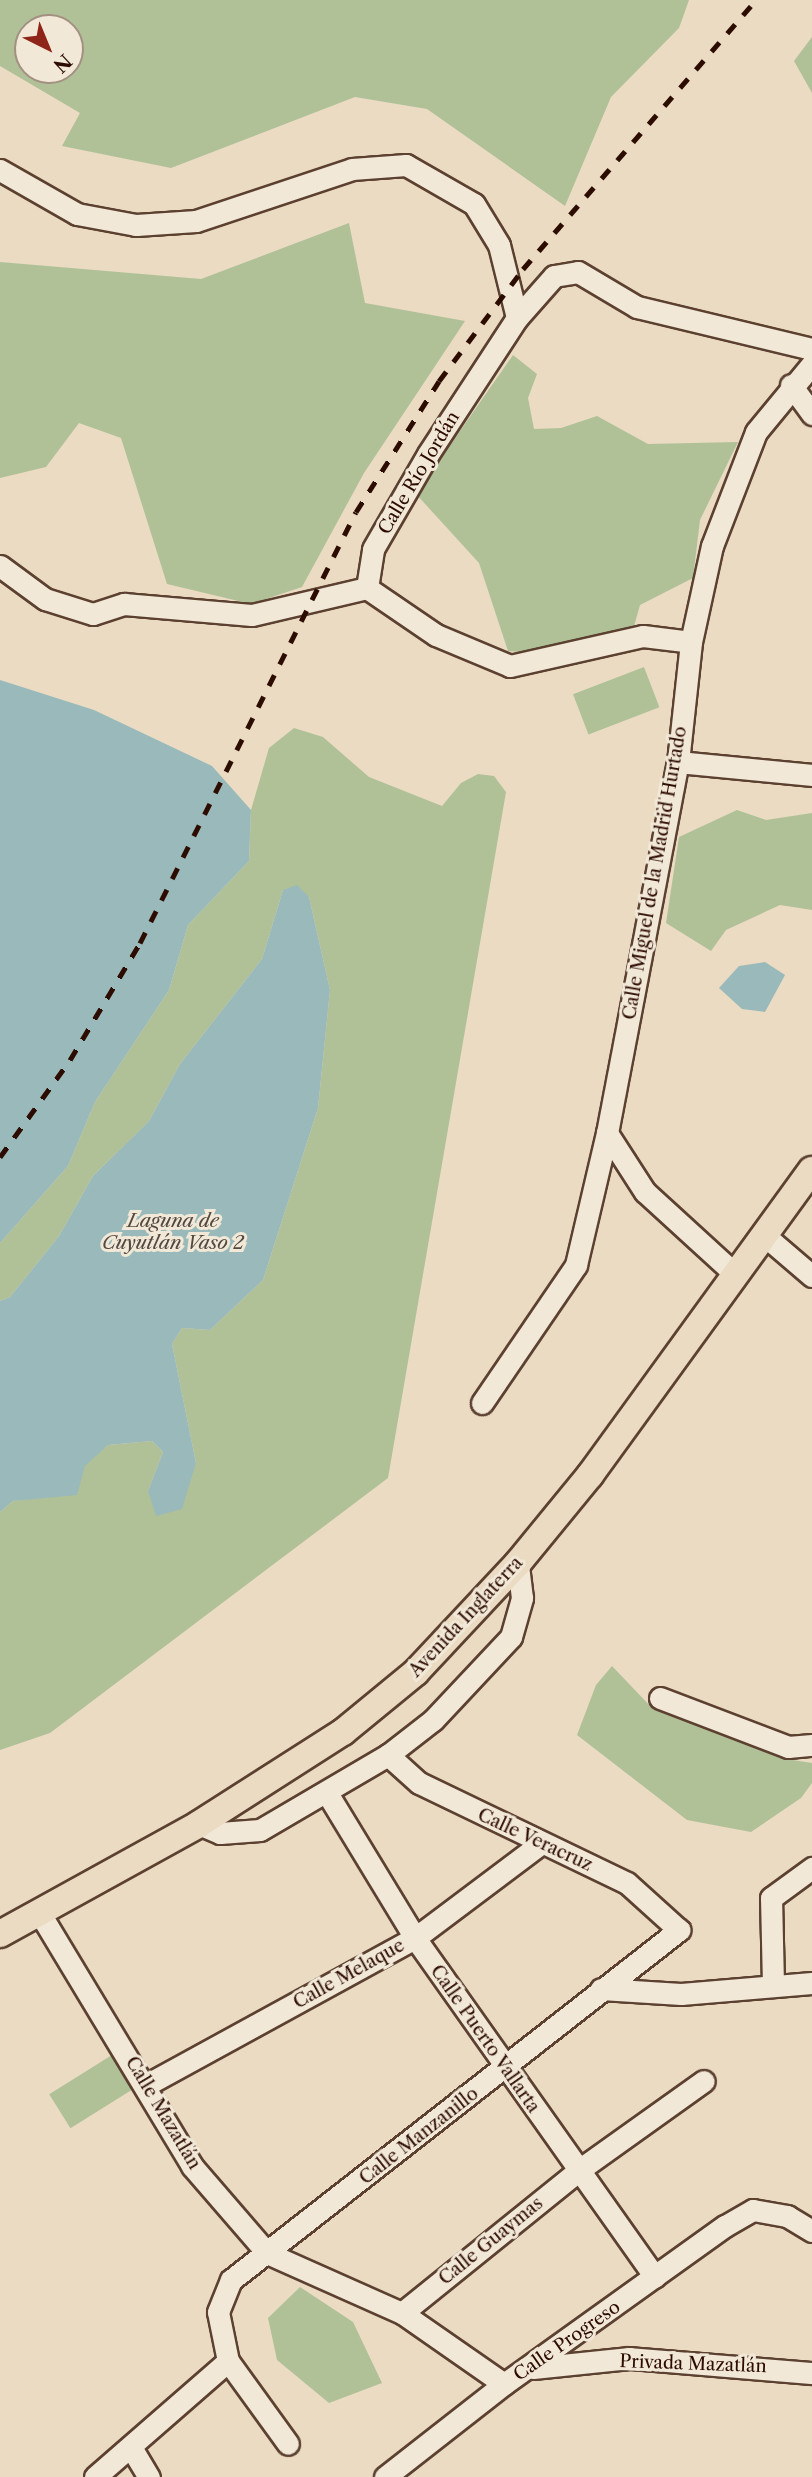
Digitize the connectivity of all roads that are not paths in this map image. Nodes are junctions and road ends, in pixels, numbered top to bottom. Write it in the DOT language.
graph roads {
  1 [pos="0,170"];
  2 [pos="517,318"];
  3 [pos="812,349"];
  4 [pos="812,364"];
  5 [pos="790,385"];
  6 [pos="812,414"];
  7 [pos="0,566"];
  8 [pos="367,588"];
  9 [pos="691,642"];
  10 [pos="678,762"];
  11 [pos="812,775"];
  12 [pos="607,1133"];
  13 [pos="812,1170"];
  14 [pos="764,1235"];
  15 [pos="736,1275"];
  16 [pos="812,1276"];
  17 [pos="482,1403"];
  18 [pos="518,1563"];
  19 [pos="660,1698"];
  20 [pos="812,1745"];
  21 [pos="388,1755"];
  22 [pos="327,1793"];
  23 [pos="199,1824"];
  24 [pos="540,1845"];
  25 [pos="812,1868"];
  26 [pos="39,1912"];
  27 [pos="679,1930"];
  28 [pos="0,1934"];
  29 [pos="415,1938"];
  30 [pos="812,1983"];
  31 [pos="773,1985"];
  32 [pos="601,1989"];
  33 [pos="505,2070"];
  34 [pos="704,2081"];
  35 [pos="148,2084"];
  36 [pos="579,2170"];
  37 [pos="812,2231"];
  38 [pos="267,2253"];
  39 [pos="655,2277"];
  40 [pos="402,2313"];
  41 [pos="228,2361"];
  42 [pos="533,2368"];
  43 [pos="812,2373"];
  44 [pos="504,2384"];
  45 [pos="288,2444"];
  46 [pos="132,2449"];
  47 [pos="95,2477"];
  48 [pos="149,2477"];
  49 [pos="385,2477"];
  1 -- 2 [label="street"];
  2 -- 3 [label="street, Calle Río Jordán"];
  2 -- 8 [label="street, Calle Río Jordán"];
  4 -- 5 [label="street, Calle Miguel de la Madrid Hurtado"];
  5 -- 6 [label="street"];
  5 -- 9 [label="street, Calle Miguel de la Madrid Hurtado"];
  7 -- 8 [label="street"];
  8 -- 9 [label="street"];
  9 -- 10 [label="street, Calle Miguel de la Madrid Hurtado"];
  10 -- 11 [label="street"];
  10 -- 12 [label="street, Calle Miguel de la Madrid Hurtado"];
  12 -- 15 [label="street"];
  12 -- 17 [label="street, Calle Miguel de la Madrid Hurtado"];
  13 -- 14 [label="main road, Avenida Inglaterra"];
  14 -- 15 [label="main road, Avenida Inglaterra"];
  14 -- 16 [label="street"];
  15 -- 18 [label="main road, Avenida Inglaterra"];
  18 -- 21 [label="street"];
  18 -- 23 [label="main road, Avenida Inglaterra"];
  19 -- 20 [label="street"];
  21 -- 22 [label="street"];
  21 -- 24 [label="street, Calle Veracruz"];
  22 -- 23 [label="street"];
  22 -- 29 [label="street, Calle Puerto Vallarta"];
  23 -- 26 [label="main road, Avenida Inglaterra"];
  24 -- 27 [label="street, Calle Veracruz"];
  24 -- 29 [label="street, Calle Melaque"];
  25 -- 31 [label="street"];
  26 -- 28 [label="main road, Avenida Inglaterra"];
  26 -- 35 [label="street, Calle Mazatlán"];
  27 -- 32 [label="street, Calle Manzanillo"];
  29 -- 33 [label="street, Calle Puerto Vallarta"];
  29 -- 35 [label="street, Calle Melaque"];
  30 -- 31 [label="street"];
  31 -- 32 [label="street"];
  32 -- 33 [label="street, Calle Manzanillo"];
  33 -- 36 [label="street, Calle Puerto Vallarta"];
  33 -- 38 [label="street, Calle Manzanillo"];
  34 -- 36 [label="street, Calle Guaymas"];
  35 -- 38 [label="street, Calle Mazatlán"];
  36 -- 39 [label="street, Calle Puerto Vallarta"];
  36 -- 40 [label="street, Calle Guaymas"];
  37 -- 39 [label="street, Calle Progreso"];
  38 -- 40 [label="street, Calle Mazatlán"];
  38 -- 41 [label="street, Calle Manzanillo"];
  39 -- 42 [label="street, Calle Progreso"];
  40 -- 44 [label="street, Calle Mazatlán"];
  41 -- 45 [label="street"];
  41 -- 46 [label="street"];
  42 -- 43 [label="street, Privada Mazatlán"];
  42 -- 44 [label="street, Calle Progreso"];
  44 -- 49 [label="street, Calle Progreso"];
  46 -- 47 [label="street"];
  46 -- 48 [label="street"];
}
